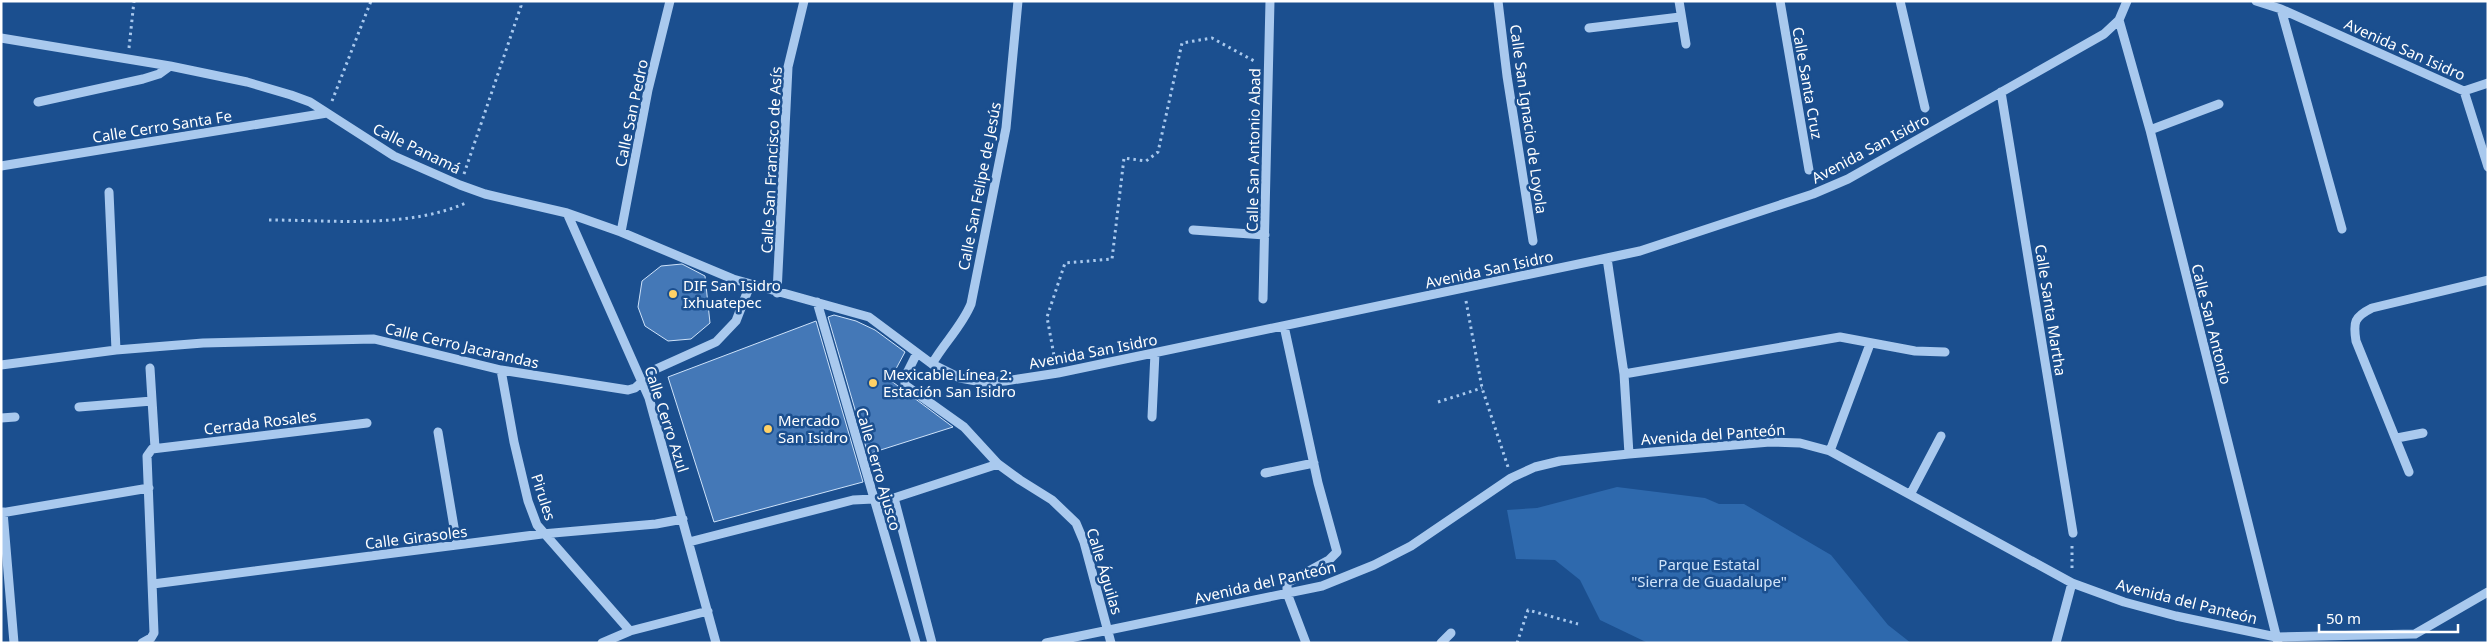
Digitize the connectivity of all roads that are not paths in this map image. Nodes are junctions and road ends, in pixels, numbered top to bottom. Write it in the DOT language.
graph roads {
  1 [pos="670,1"];
  2 [pos="804,1"];
  3 [pos="1018,1"];
  4 [pos="1270,1"];
  5 [pos="1498,1"];
  6 [pos="1679,1"];
  7 [pos="1780,1"];
  8 [pos="1900,1"];
  9 [pos="2127,1"];
  10 [pos="2256,1"];
  11 [pos="2281,9"];
  12 [pos="1680,17"];
  13 [pos="2119,20"];
  14 [pos="1589,28"];
  15 [pos="1,38"];
  16 [pos="1686,44"];
  17 [pos="170,66"];
  18 [pos="2488,82"];
  19 [pos="2464,91"];
  20 [pos="2001,92"];
  21 [pos="38,102"];
  22 [pos="2219,104"];
  23 [pos="1925,108"];
  24 [pos="326,113"];
  25 [pos="2150,130"];
  26 [pos="1,166"];
  27 [pos="2488,167"];
  28 [pos="1809,170"];
  29 [pos="109,192"];
  30 [pos="567,212"];
  31 [pos="2342,229"];
  32 [pos="1193,230"];
  33 [pos="621,232"];
  34 [pos="1265,236"];
  35 [pos="1533,241"];
  36 [pos="1607,258"];
  37 [pos="2488,280"];
  38 [pos="750,285"];
  39 [pos="777,293"];
  40 [pos="1263,298"];
  41 [pos="817,302"];
  42 [pos="1284,326"];
  43 [pos="1870,344"];
  44 [pos="116,350"];
  45 [pos="1945,352"];
  46 [pos="917,353"];
  47 [pos="1155,353"];
  48 [pos="1,364"];
  49 [pos="932,364"];
  50 [pos="150,368"];
  51 [pos="502,370"];
  52 [pos="1624,374"];
  53 [pos="642,381"];
  54 [pos="152,401"];
  55 [pos="80,407"];
  56 [pos="15,417"];
  57 [pos="1152,417"];
  58 [pos="1,418"];
  59 [pos="368,423"];
  60 [pos="438,432"];
  61 [pos="2423,433"];
  62 [pos="1941,436"];
  63 [pos="2397,438"];
  64 [pos="156,448"];
  65 [pos="1830,451"];
  66 [pos="1629,454"];
  67 [pos="1314,463"];
  68 [pos="998,464"];
  69 [pos="1265,472"];
  70 [pos="2409,472"];
  71 [pos="149,488"];
  72 [pos="1911,494"];
  73 [pos="873,498"];
  74 [pos="894,498"];
  75 [pos="2,513"];
  76 [pos="683,519"];
  77 [pos="542,534"];
  78 [pos="2072,534"];
  79 [pos="689,542"];
  80 [pos="457,546"];
  81 [pos="2072,583"];
  82 [pos="152,584"];
  83 [pos="2488,592"];
  84 [pos="1287,593"];
  85 [pos="708,611"];
  86 [pos="1108,629"];
  87 [pos="630,631"];
  88 [pos="1451,633"];
  89 [pos="2417,638"];
  90 [pos="2277,640"];
  91 [pos="14,643"];
  92 [pos="142,643"];
  93 [pos="602,643"];
  94 [pos="716,643"];
  95 [pos="916,643"];
  96 [pos="932,643"];
  97 [pos="1046,643"];
  98 [pos="1111,643"];
  99 [pos="1306,643"];
  100 [pos="1442,643"];
  101 [pos="2056,643"];
  1 -- 33 [label="street, Calle San Pedro"];
  2 -- 39 [label="street, Calle San Francisco de Asís"];
  3 -- 49 [label="street, Calle San Felipe de Jesús"];
  4 -- 34 [label="street, Calle San Antonio Abad"];
  5 -- 35 [label="street, Calle San Ignacio de Loyola"];
  6 -- 12 [label="street"];
  7 -- 28 [label="street, Calle Santa Cruz"];
  8 -- 23 [label="street"];
  9 -- 13 [label="street, Avenida San Isidro"];
  10 -- 11 [label="street, Avenida San Isidro"];
  11 -- 19 [label="street, Avenida San Isidro"];
  11 -- 31 [label="street"];
  12 -- 14 [label="street"];
  12 -- 16 [label="street"];
  13 -- 20 [label="street, Avenida San Isidro"];
  13 -- 25 [label="street, Calle San Antonio"];
  15 -- 17 [label="street, Calle Panamá"];
  17 -- 21 [label="street"];
  17 -- 24 [label="street, Calle Panamá"];
  18 -- 19 [label="street, Avenida San Isidro"];
  19 -- 27 [label="street"];
  20 -- 36 [label="street, Avenida San Isidro"];
  20 -- 78 [label="street, Calle Santa Martha"];
  22 -- 25 [label="street"];
  24 -- 26 [label="street, Calle Cerro Santa Fe"];
  24 -- 30 [label="street, Calle Panamá"];
  25 -- 90 [label="street, Calle San Antonio"];
  29 -- 44 [label="street"];
  30 -- 33 [label="street, Calle Panamá"];
  30 -- 53 [label="street, Calle Cerro Azul"];
  32 -- 34 [label="street"];
  33 -- 38 [label="street, Calle Panamá"];
  34 -- 40 [label="street, Calle San Antonio Abad"];
  36 -- 42 [label="street, Avenida San Isidro"];
  36 -- 52 [label="street"];
  37 -- 63 [label="street"];
  38 -- 39 [label="street, Calle Panamá"];
  38 -- 53 [label="street, Calle Cerro Jacarandas"];
  39 -- 41 [label="street, Calle Panamá"];
  41 -- 46 [label="street, Avenida San Isidro"];
  41 -- 73 [label="street, Calle Cerro Ajusco"];
  42 -- 47 [label="street, Avenida San Isidro"];
  42 -- 67 [label="street"];
  43 -- 45 [label="street"];
  43 -- 52 [label="street"];
  43 -- 65 [label="street"];
  44 -- 48 [label="street, Calle Cerro Jacarandas"];
  44 -- 51 [label="street, Calle Cerro Jacarandas"];
  46 -- 49 [label="street, Avenida San Isidro"];
  46 -- 68 [label="street, Calle Águilas"];
  47 -- 49 [label="street, Avenida San Isidro"];
  47 -- 57 [label="street"];
  50 -- 54 [label="street"];
  51 -- 53 [label="street, Calle Cerro Jacarandas"];
  51 -- 77 [label="street, Pirules"];
  52 -- 66 [label="street"];
  53 -- 76 [label="street, Calle Cerro Azul"];
  54 -- 55 [label="street"];
  54 -- 64 [label="street"];
  56 -- 58 [label="street"];
  59 -- 64 [label="street, Cerrada Rosales"];
  60 -- 80 [label="street"];
  61 -- 63 [label="street"];
  62 -- 72 [label="street"];
  63 -- 70 [label="street"];
  64 -- 71 [label="street"];
  65 -- 66 [label="street, Avenida del Panteón"];
  65 -- 72 [label="street, Avenida del Panteón"];
  66 -- 84 [label="street, Avenida del Panteón"];
  67 -- 69 [label="street"];
  67 -- 84 [label="street"];
  68 -- 74 [label="street"];
  68 -- 86 [label="street, Calle Águilas"];
  71 -- 75 [label="street"];
  71 -- 82 [label="street"];
  72 -- 81 [label="street, Avenida del Panteón"];
  73 -- 74 [label="street"];
  73 -- 79 [label="street"];
  73 -- 95 [label="street, Calle Cerro Ajusco"];
  74 -- 96 [label="street"];
  75 -- 91 [label="street"];
  76 -- 77 [label="street, Calle Girasoles"];
  76 -- 79 [label="street, Calle Cerro Azul"];
  77 -- 80 [label="street, Calle Girasoles"];
  77 -- 87 [label="street, Pirules"];
  79 -- 85 [label="street, Calle Cerro Azul"];
  80 -- 82 [label="street, Calle Girasoles"];
  81 -- 90 [label="street, Avenida del Panteón"];
  81 -- 101 [label="street"];
  82 -- 92 [label="street"];
  83 -- 89 [label="street, Avenida del Panteón"];
  84 -- 86 [label="street, Avenida del Panteón"];
  84 -- 99 [label="street"];
  85 -- 87 [label="street"];
  85 -- 94 [label="street, Calle Cerro Azul"];
  86 -- 97 [label="street, Avenida del Panteón"];
  86 -- 98 [label="street, Calle Águilas"];
  87 -- 93 [label="street"];
  88 -- 100 [label="street"];
  89 -- 90 [label="street, Avenida del Panteón"];
}
